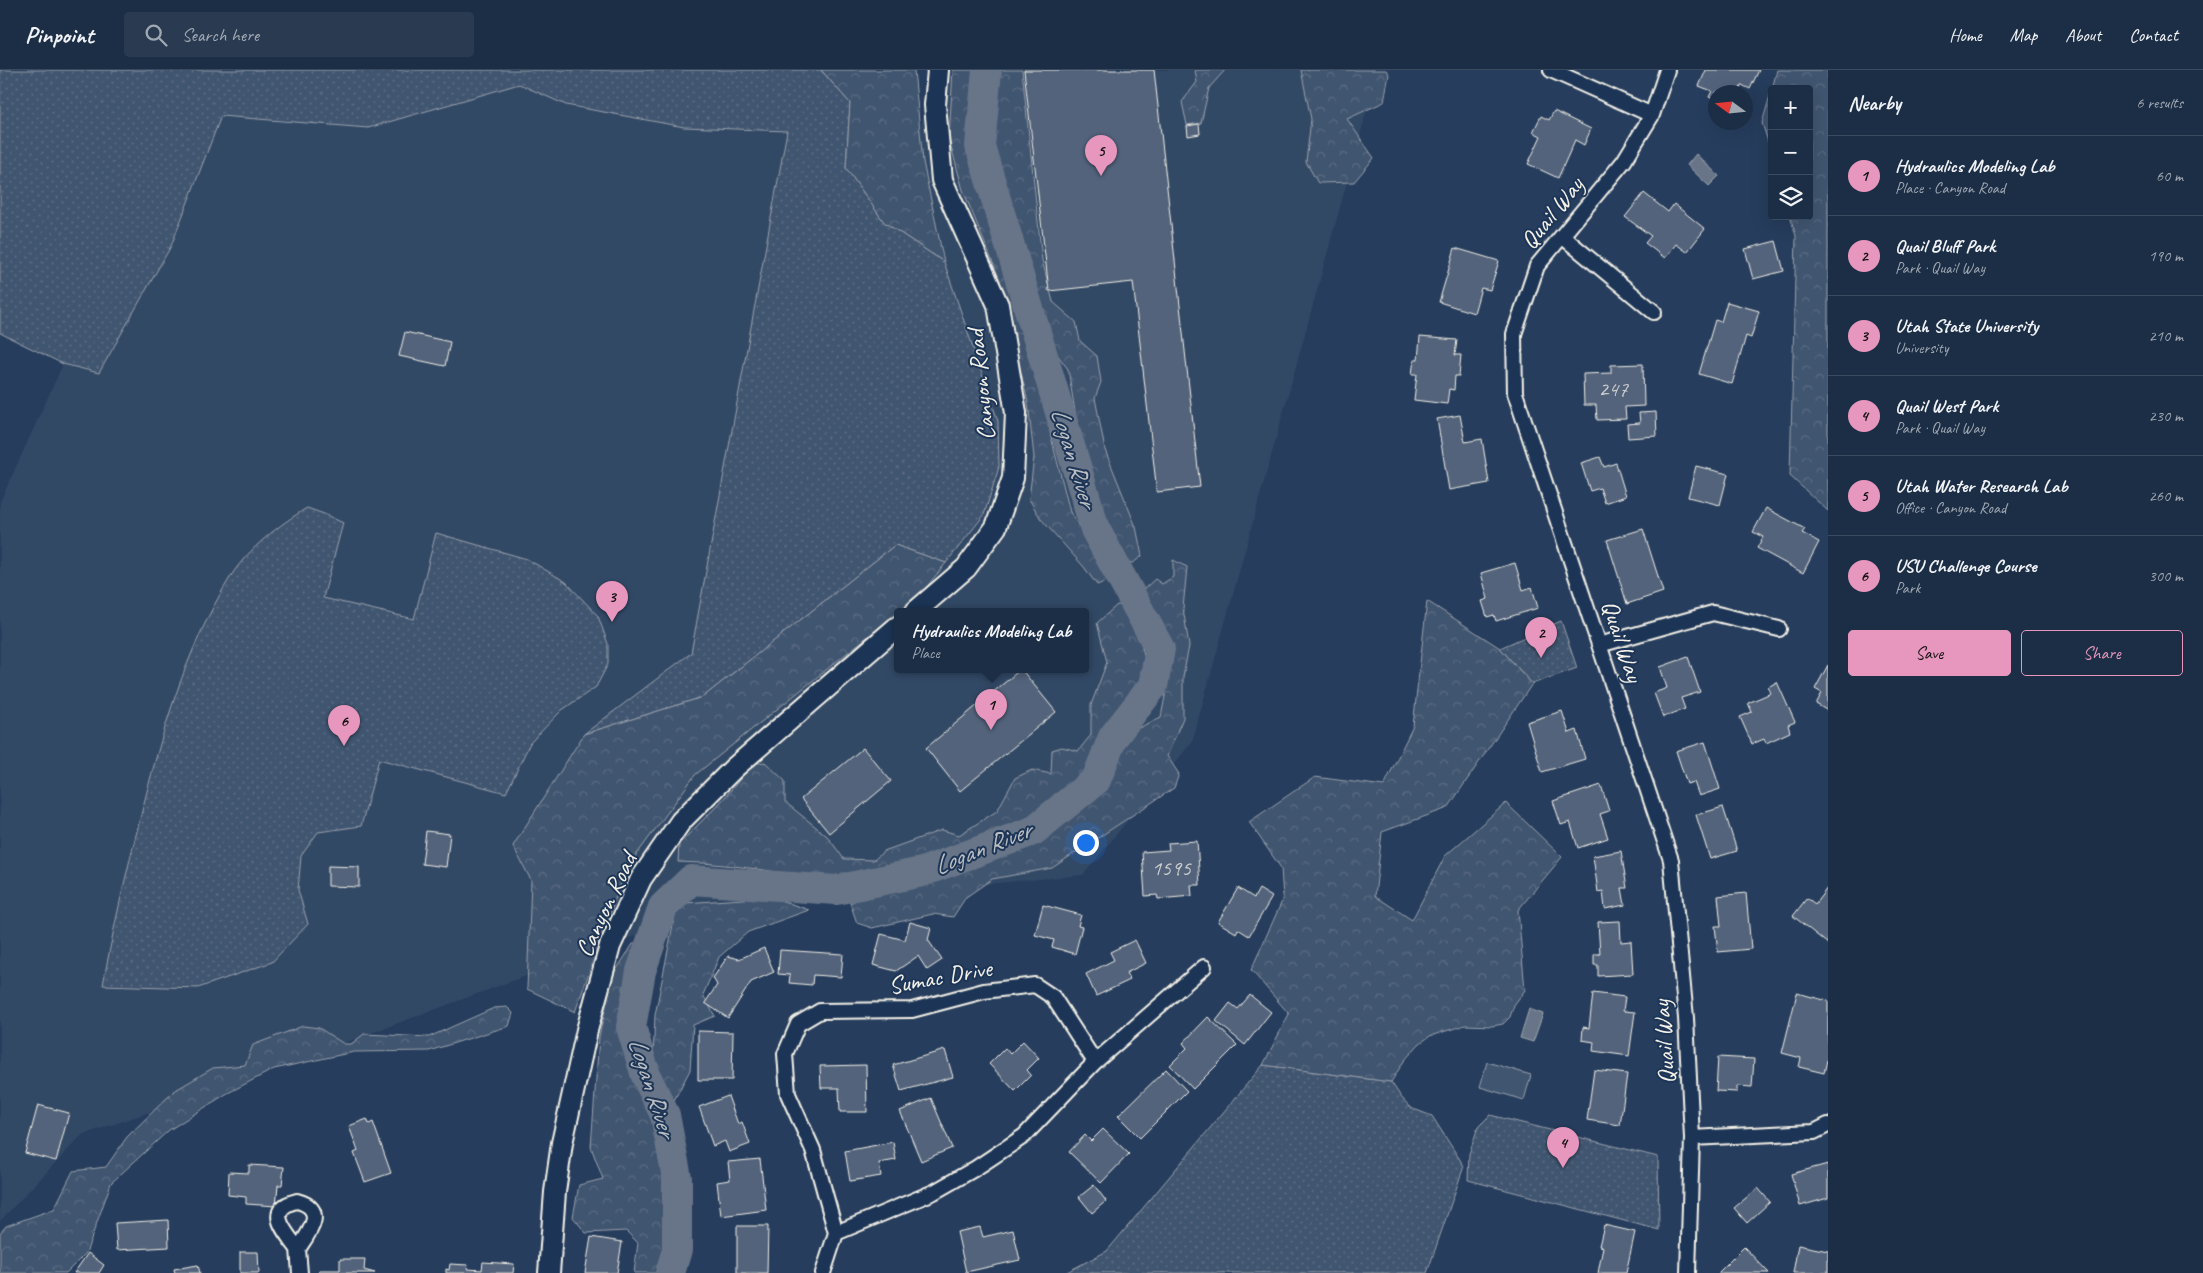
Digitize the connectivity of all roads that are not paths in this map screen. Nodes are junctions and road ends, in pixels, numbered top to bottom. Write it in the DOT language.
graph roads {
  1 [pos="938,70"];
  2 [pos="1551,70"];
  3 [pos="1667,70"];
  4 [pos="1652,115"];
  5 [pos="1562,236"];
  6 [pos="1654,312"];
  7 [pos="919,608"];
  8 [pos="1779,629"];
  9 [pos="894,630"];
  10 [pos="1599,645"];
  11 [pos="1204,967"];
  12 [pos="1095,1062"];
  13 [pos="1828,1125"];
  14 [pos="1692,1138"];
  15 [pos="836,1233"];
  16 [pos="298,1249"];
  17 [pos="300,1273"];
  18 [pos="549,1273"];
  19 [pos="823,1273"];
  20 [pos="1688,1273"];
  1 -- 7 [label="street, Canyon Road"];
  2 -- 4 [label="street"];
  3 -- 4 [label="street, Quail Way"];
  4 -- 5 [label="street, Quail Way"];
  5 -- 6 [label="street"];
  5 -- 10 [label="street, Quail Way"];
  8 -- 10 [label="street"];
  9 -- 18 [label="street, Canyon Road"];
  10 -- 14 [label="street, Quail Way"];
  11 -- 12 [label="street"];
  12 -- 15 [label="street"];
  12 -- 15 [label="street, Sumac Drive"];
  13 -- 14 [label="street"];
  14 -- 20 [label="street, Quail Way"];
  15 -- 19 [label="street"];
  16 -- 17 [label="street"];
}
